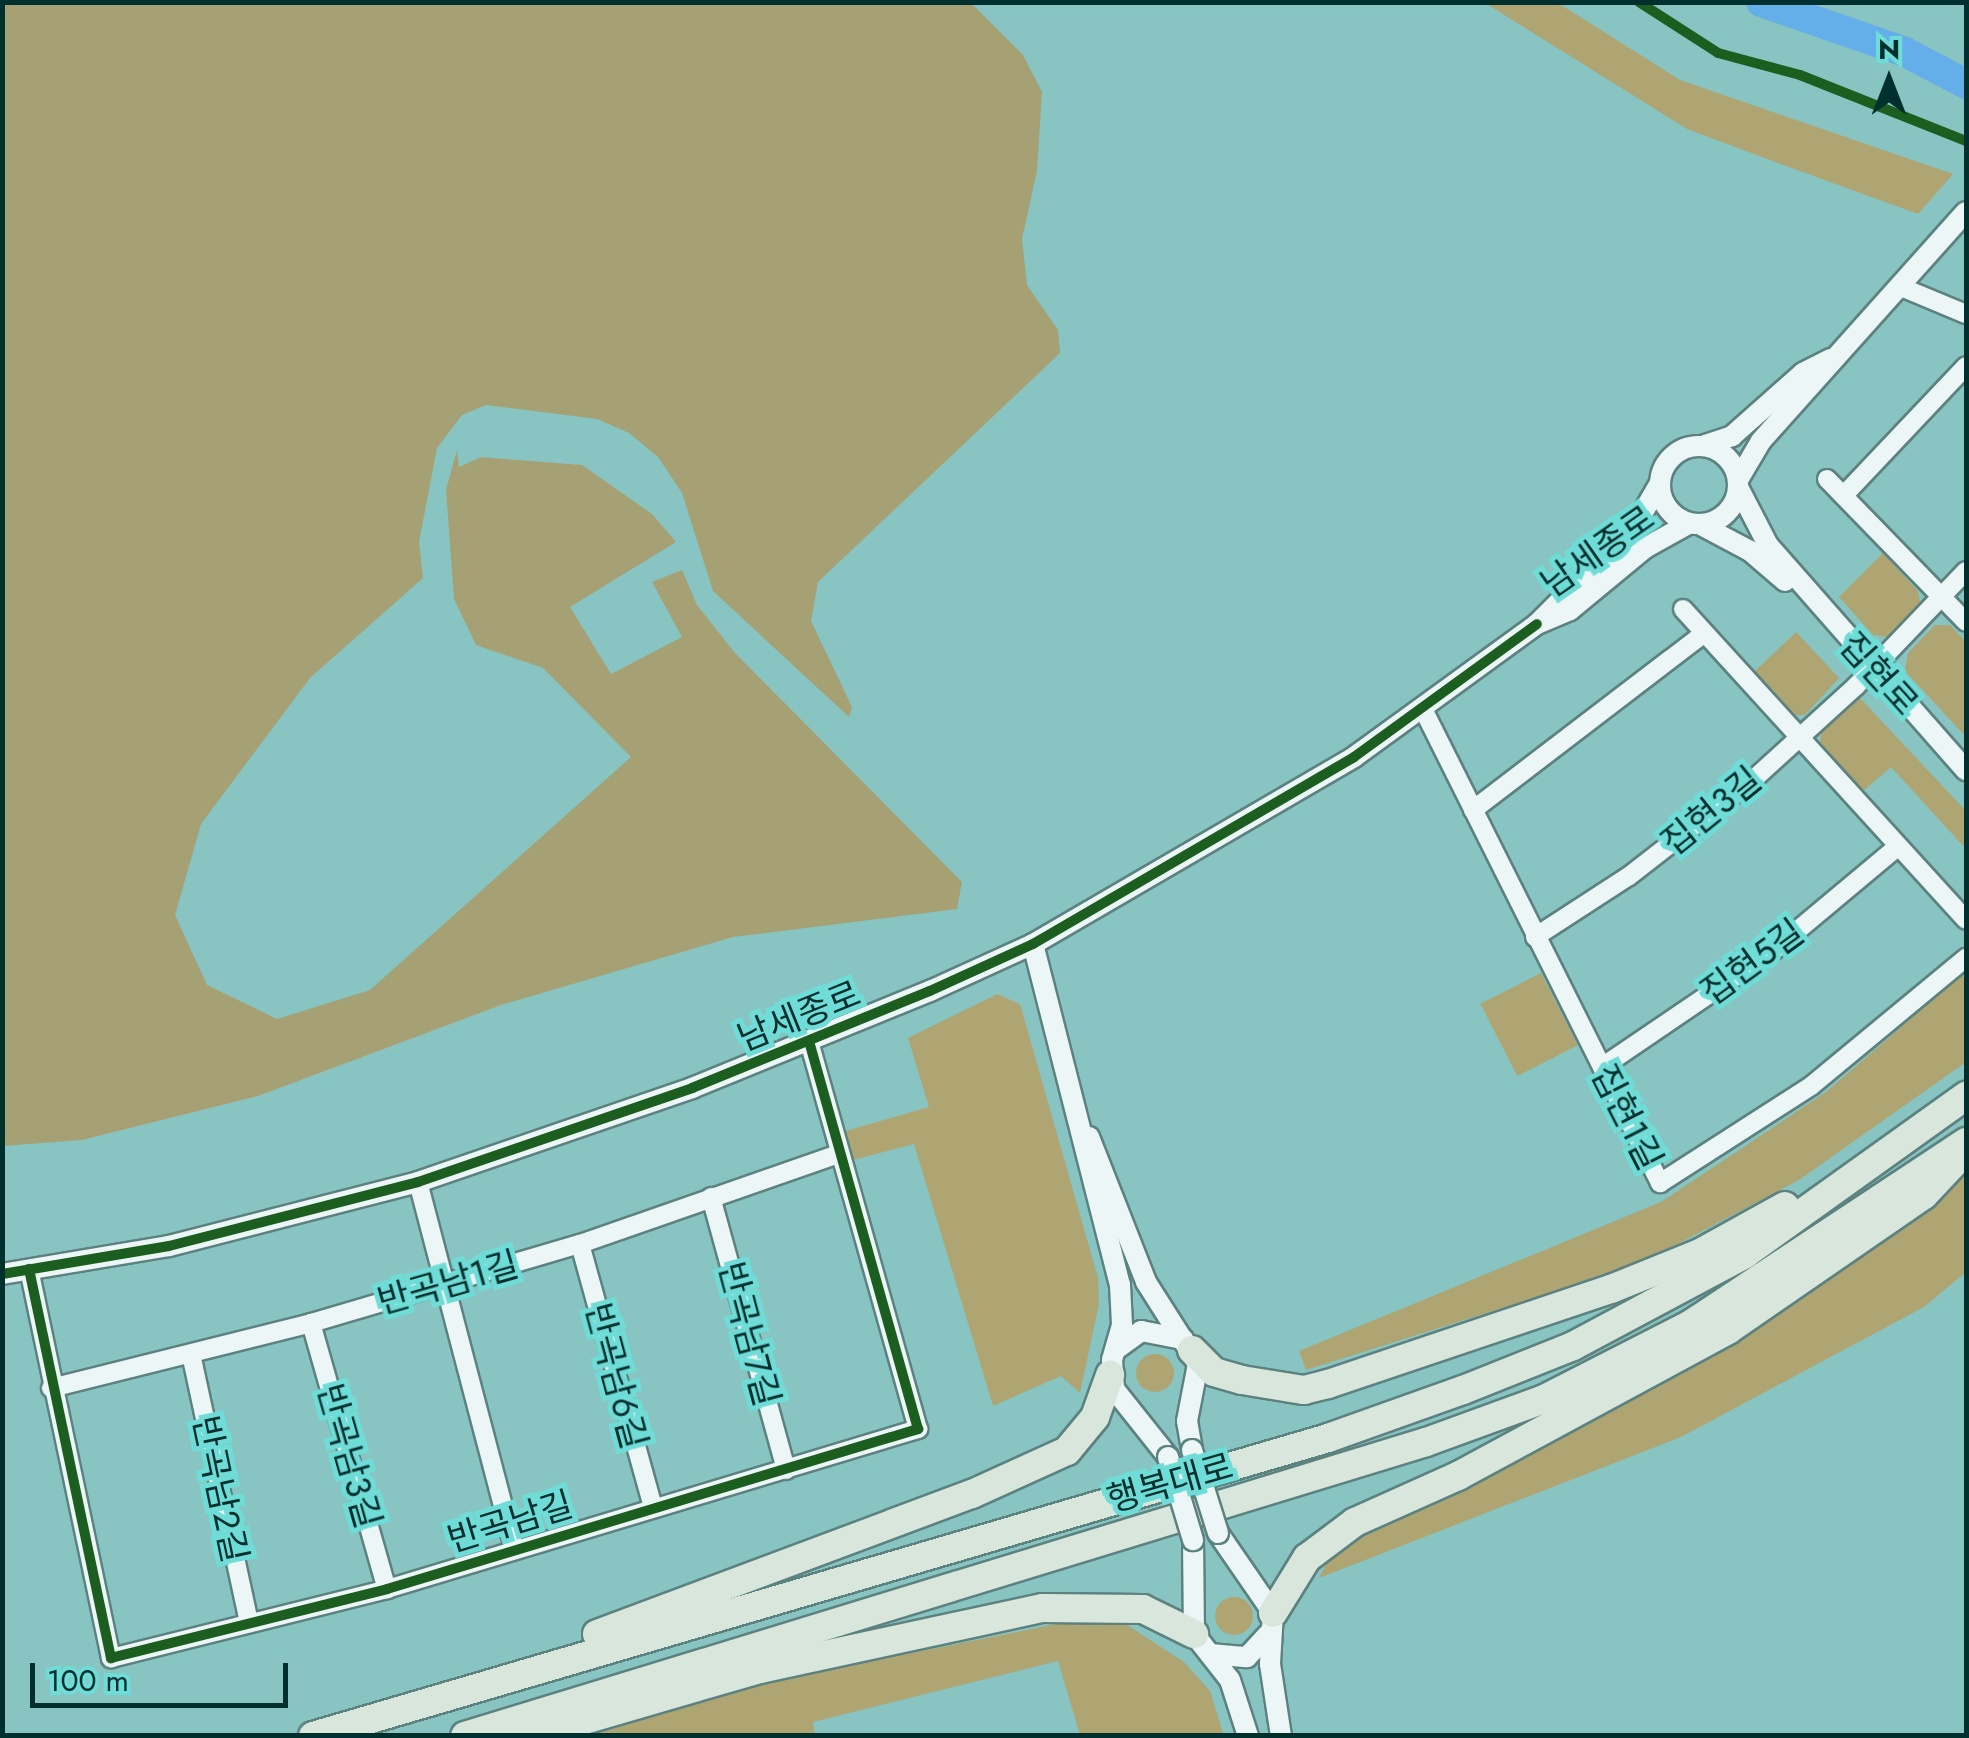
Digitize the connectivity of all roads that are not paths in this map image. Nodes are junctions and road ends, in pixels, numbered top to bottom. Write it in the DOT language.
graph roads {
  1 [pos="1966,212"];
  2 [pos="1901,287"];
  3 [pos="1966,314"];
  4 [pos="1834,358"];
  5 [pos="1966,366"];
  6 [pos="1702,446"];
  7 [pos="1828,479"];
  8 [pos="1660,483"];
  9 [pos="1738,483"];
  10 [pos="1845,494"];
  11 [pos="1694,523"];
  12 [pos="1966,571"];
  13 [pos="1943,598"];
  14 [pos="1683,610"];
  15 [pos="1831,622"];
  16 [pos="1966,622"];
  17 [pos="1537,624"];
  18 [pos="1702,634"];
  19 [pos="1874,668"];
  20 [pos="1424,711"];
  21 [pos="1796,737"];
  22 [pos="1966,770"];
  23 [pos="1474,810"];
  24 [pos="1896,848"];
  25 [pos="1966,920"];
  26 [pos="1535,937"];
  27 [pos="1033,944"];
  28 [pos="1966,958"];
  29 [pos="809,1042"];
  30 [pos="1602,1067"];
  31 [pos="1966,1096"];
  32 [pos="1083,1126"];
  33 [pos="1966,1142"];
  34 [pos="1887,1149"];
  35 [pos="1966,1150"];
  36 [pos="838,1154"];
  37 [pos="418,1182"];
  38 [pos="712,1197"];
  39 [pos="580,1244"];
  40 [pos="28,1269"];
  41 [pos="2,1274"];
  42 [pos="444,1285"];
  43 [pos="311,1323"];
  44 [pos="1188,1344"];
  45 [pos="191,1354"];
  46 [pos="1114,1361"];
  47 [pos="52,1388"];
  48 [pos="786,1470"];
  49 [pos="653,1508"];
  50 [pos="514,1548"];
  51 [pos="387,1589"];
  52 [pos="1272,1620"];
  53 [pos="250,1623"];
  54 [pos="1202,1644"];
  55 [pos="384,1716"];
  56 [pos="1246,1732"];
  57 [pos="313,1736"];
  58 [pos="465,1736"];
  59 [pos="528,1736"];
  60 [pos="1281,1736"];
  1 -- 2 [label="street"];
  2 -- 3 [label="street"];
  2 -- 4 [label="street"];
  4 -- 6 [label="street"];
  4 -- 9 [label="street"];
  5 -- 10 [label="street"];
  6 -- 8 [label="street"];
  6 -- 9 [label="street"];
  7 -- 10 [label="street"];
  8 -- 11 [label="street"];
  8 -- 17 [label="street, 남세종로"];
  9 -- 11 [label="street"];
  9 -- 15 [label="street, 집현로"];
  10 -- 13 [label="street"];
  11 -- 15 [label="street, 집현로"];
  11 -- 17 [label="street, 남세종로"];
  12 -- 13 [label="street, 집현3길"];
  13 -- 16 [label="street"];
  13 -- 19 [label="street, 집현3길"];
  14 -- 18 [label="street"];
  15 -- 19 [label="street, 집현로"];
  17 -- 20 [label="street, 남세종로"];
  18 -- 21 [label="street"];
  18 -- 23 [label="street"];
  19 -- 21 [label="street, 집현3길"];
  19 -- 22 [label="street, 집현로"];
  20 -- 23 [label="street, 집현1길"];
  20 -- 27 [label="street, 남세종로"];
  21 -- 24 [label="street"];
  21 -- 26 [label="street, 집현3길"];
  23 -- 26 [label="street, 집현1길"];
  24 -- 25 [label="street"];
  24 -- 30 [label="street, 집현5길"];
  26 -- 30 [label="street, 집현1길"];
  27 -- 29 [label="street, 남세종로"];
  27 -- 32 [label="street"];
  28 -- 30 [label="street, 집현1길"];
  29 -- 36 [label="street, 반곡남길"];
  29 -- 37 [label="street, 남세종로"];
  31 -- 34 [label="highway, 행복대로"];
  32 -- 44 [label="street"];
  32 -- 46 [label="street"];
  33 -- 58 [label="highway, 행복대로"];
  34 -- 44 [label="highway"];
  34 -- 55 [label="highway, 행복대로"];
  35 -- 52 [label="highway"];
  36 -- 38 [label="street, 반곡남1길"];
  36 -- 48 [label="street, 반곡남길"];
  37 -- 40 [label="street, 남세종로"];
  37 -- 42 [label="street"];
  38 -- 39 [label="street, 반곡남1길"];
  38 -- 48 [label="street, 반곡남7길"];
  39 -- 42 [label="street, 반곡남1길"];
  39 -- 49 [label="street, 반곡남6길"];
  40 -- 41 [label="street, 남세종로"];
  40 -- 47 [label="street, 반곡남길"];
  42 -- 43 [label="street, 반곡남1길"];
  42 -- 50 [label="street"];
  43 -- 45 [label="street, 반곡남1길"];
  43 -- 51 [label="street, 반곡남3길"];
  44 -- 46 [label="street"];
  44 -- 52 [label="street, bridge"];
  45 -- 47 [label="street, 반곡남1길"];
  45 -- 53 [label="street, 반곡남2길"];
  46 -- 54 [label="street, bridge"];
  46 -- 55 [label="highway"];
  47 -- 53 [label="street, 반곡남길"];
  48 -- 49 [label="street, 반곡남길"];
  49 -- 50 [label="street, 반곡남길"];
  50 -- 51 [label="street, 반곡남길"];
  51 -- 53 [label="street, 반곡남길"];
  52 -- 54 [label="street"];
  52 -- 60 [label="street"];
  54 -- 56 [label="street"];
  54 -- 59 [label="highway"];
  55 -- 57 [label="highway, 행복대로"];
}
